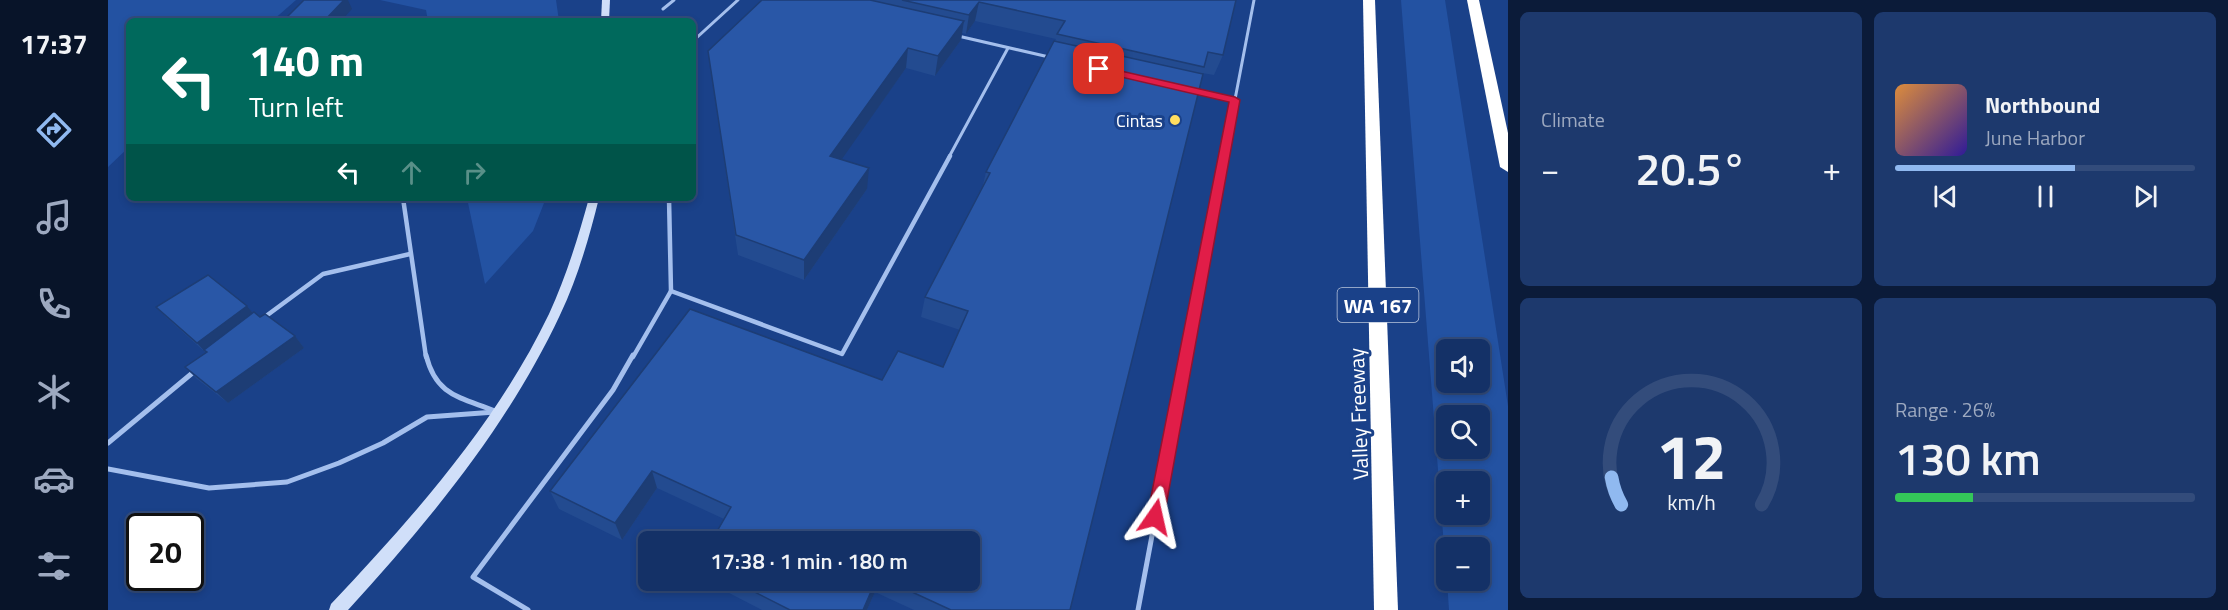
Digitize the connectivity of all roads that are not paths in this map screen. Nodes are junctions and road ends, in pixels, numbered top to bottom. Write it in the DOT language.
graph roads {
  1 [pos="606,0"];
  2 [pos="674,0"];
  3 [pos="738,0"];
  4 [pos="1254,0"];
  5 [pos="1369,0"];
  6 [pos="1473,0"];
  7 [pos="663,9"];
  8 [pos="605,18"];
  9 [pos="951,34"];
  10 [pos="696,38"];
  11 [pos="1008,48"];
  12 [pos="1053,58"];
  13 [pos="1189,90"];
  14 [pos="1235,100"];
  15 [pos="1508,167"];
  16 [pos="403,201"];
  17 [pos="593,201"];
  18 [pos="669,201"];
  19 [pos="410,254"];
  20 [pos="671,291"];
  21 [pos="254,326"];
  22 [pos="199,368"];
  23 [pos="497,412"];
  24 [pos="108,443"];
  25 [pos="108,469"];
  26 [pos="337,610"];
  27 [pos="528,610"];
  28 [pos="1138,610"];
  29 [pos="1386,610"];
  1 -- 8 [label="main road"];
  2 -- 7 [label="lane"];
  3 -- 10 [label="lane"];
  4 -- 14 [label="lane"];
  5 -- 29 [label="highway, Valley Freeway / WA 167"];
  6 -- 15 [label="highway"];
  9 -- 11 [label="lane"];
  11 -- 12 [label="lane"];
  11 -- 20 [label="lane"];
  13 -- 14 [label="lane"];
  14 -- 28 [label="lane"];
  16 -- 19 [label="lane"];
  17 -- 23 [label="main road"];
  18 -- 20 [label="lane"];
  19 -- 21 [label="lane"];
  19 -- 23 [label="lane"];
  20 -- 27 [label="lane"];
  22 -- 24 [label="lane"];
  23 -- 25 [label="lane"];
  23 -- 26 [label="main road"];
}
